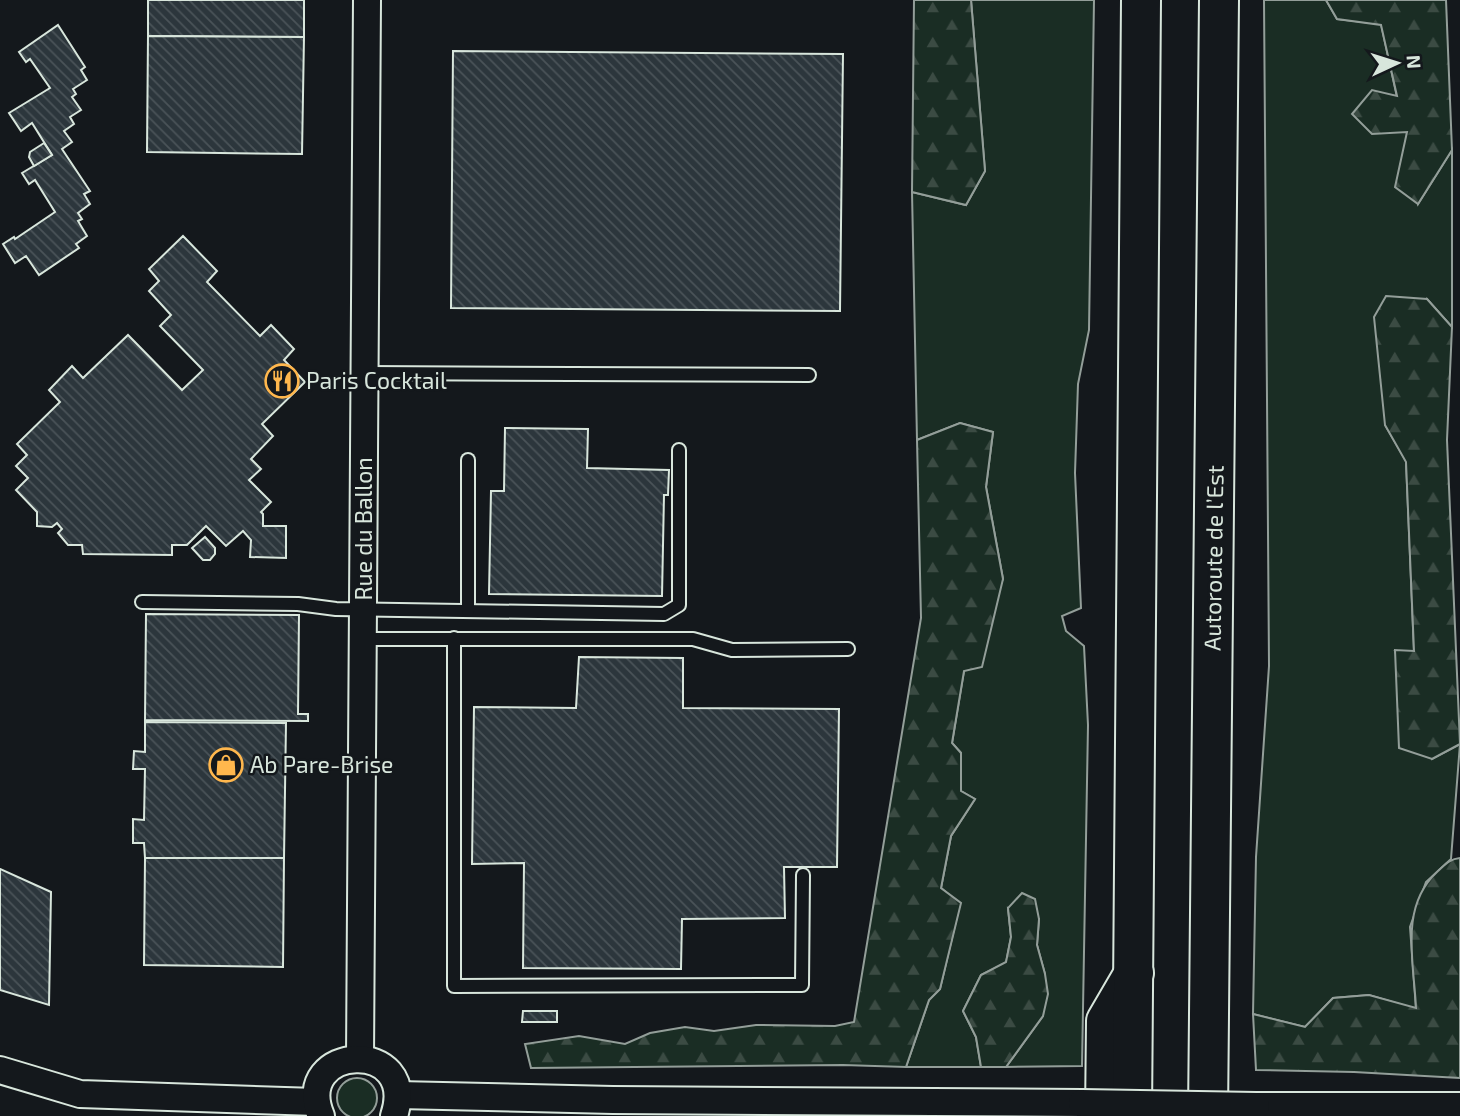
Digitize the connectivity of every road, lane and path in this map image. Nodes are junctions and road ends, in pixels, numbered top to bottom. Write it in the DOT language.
graph roads {
  1 [pos="368,0"];
  2 [pos="1141,0"];
  3 [pos="1219,0"];
  4 [pos="365,373"];
  5 [pos="809,375"];
  6 [pos="679,450"];
  7 [pos="468,460"];
  8 [pos="142,602"];
  9 [pos="363,609"];
  10 [pos="468,611"];
  11 [pos="454,638"];
  12 [pos="363,639"];
  13 [pos="848,649"];
  14 [pos="803,875"];
  15 [pos="1135,972"];
  16 [pos="360,1058"];
  17 [pos="0,1070"];
  18 [pos="79,1105"];
  19 [pos="396,1105"];
  20 [pos="1460,1106"];
  21 [pos="319,1109"];
  22 [pos="1093,1109"];
  23 [pos="1132,1116"];
  24 [pos="1208,1116"];
  1 -- 4 [label="street, Rue du Ballon"];
  2 -- 15 [label="highway"];
  3 -- 24 [label="highway, Autoroute de l’Est"];
  4 -- 5 [label="lane"];
  4 -- 9 [label="street, Rue du Ballon"];
  6 -- 10 [label="lane"];
  7 -- 10 [label="lane"];
  8 -- 9 [label="lane"];
  9 -- 10 [label="lane"];
  9 -- 12 [label="street, Rue du Ballon"];
  11 -- 12 [label="lane"];
  11 -- 13 [label="lane"];
  11 -- 14 [label="lane"];
  12 -- 16 [label="street, Rue du Ballon"];
  15 -- 22 [label="highway"];
  15 -- 23 [label="highway"];
  16 -- 19 [label="street"];
  16 -- 21 [label="street"];
  17 -- 18 [label="street"];
  18 -- 21 [label="street"];
  19 -- 22 [label="street"];
  20 -- 22 [label="street, bridge"];
}
